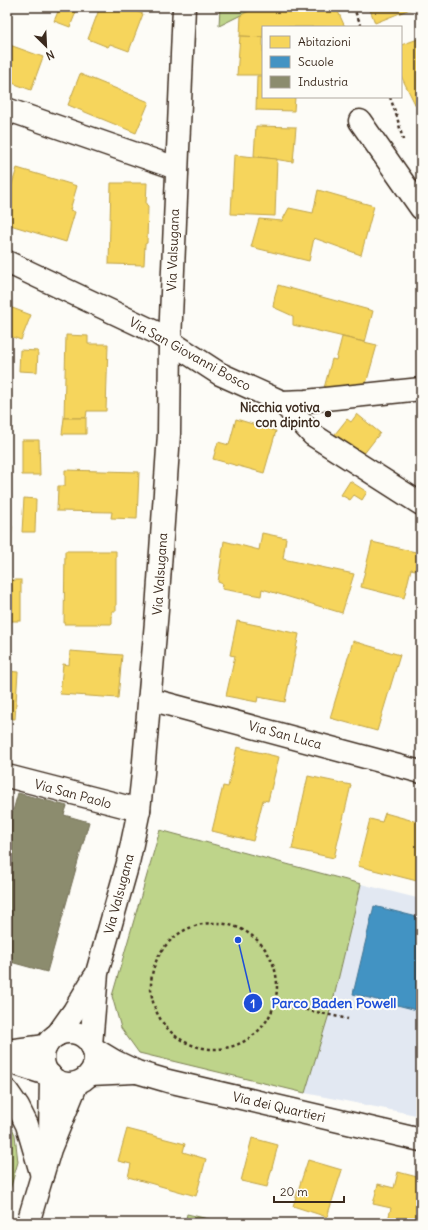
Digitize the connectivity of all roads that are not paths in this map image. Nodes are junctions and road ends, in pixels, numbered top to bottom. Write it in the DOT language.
graph roads {
  1 [pos="184,7"];
  2 [pos="7,115"];
  3 [pos="360,121"];
  4 [pos="176,168"];
  5 [pos="421,208"];
  6 [pos="7,262"];
  7 [pos="170,341"];
  8 [pos="421,389"];
  9 [pos="282,402"];
  10 [pos="421,504"];
  11 [pos="150,699"];
  12 [pos="421,772"];
  13 [pos="7,776"];
  14 [pos="139,810"];
  15 [pos="96,973"];
  16 [pos="51,1040"];
  17 [pos="93,1047"];
  18 [pos="7,1051"];
  19 [pos="7,1061"];
  20 [pos="138,1072"];
  21 [pos="51,1076"];
  22 [pos="83,1078"];
  23 [pos="7,1091"];
  24 [pos="421,1140"];
  25 [pos="50,1149"];
  26 [pos="42,1176"];
  27 [pos="28,1223"];
  1 -- 4 [label="street, Via Valsugana"];
  2 -- 4 [label="street"];
  3 -- 5 [label="street"];
  4 -- 7 [label="street, Via Valsugana"];
  6 -- 7 [label="street, Via San Giovanni Bosco"];
  7 -- 9 [label="street, Via San Giovanni Bosco"];
  7 -- 11 [label="street, Via Valsugana"];
  8 -- 9 [label="street"];
  9 -- 10 [label="street, Via San Giovanni Bosco"];
  11 -- 12 [label="street, Via San Luca"];
  11 -- 14 [label="street, Via Valsugana"];
  13 -- 14 [label="street, Via San Paolo"];
  14 -- 15 [label="street, Via Valsugana"];
  15 -- 16 [label="street, Via Valsugana"];
  15 -- 17 [label="street, Via Valsugana"];
  16 -- 17 [label="street"];
  16 -- 18 [label="street"];
  16 -- 21 [label="street"];
  17 -- 20 [label="street, Via dei Quartieri"];
  17 -- 22 [label="street"];
  19 -- 21 [label="street"];
  20 -- 22 [label="street, Via dei Quartieri"];
  20 -- 24 [label="street, Via dei Quartieri"];
  21 -- 22 [label="street"];
  21 -- 25 [label="street"];
  22 -- 25 [label="street"];
  23 -- 26 [label="street"];
  25 -- 26 [label="street"];
  26 -- 27 [label="street"];
}
